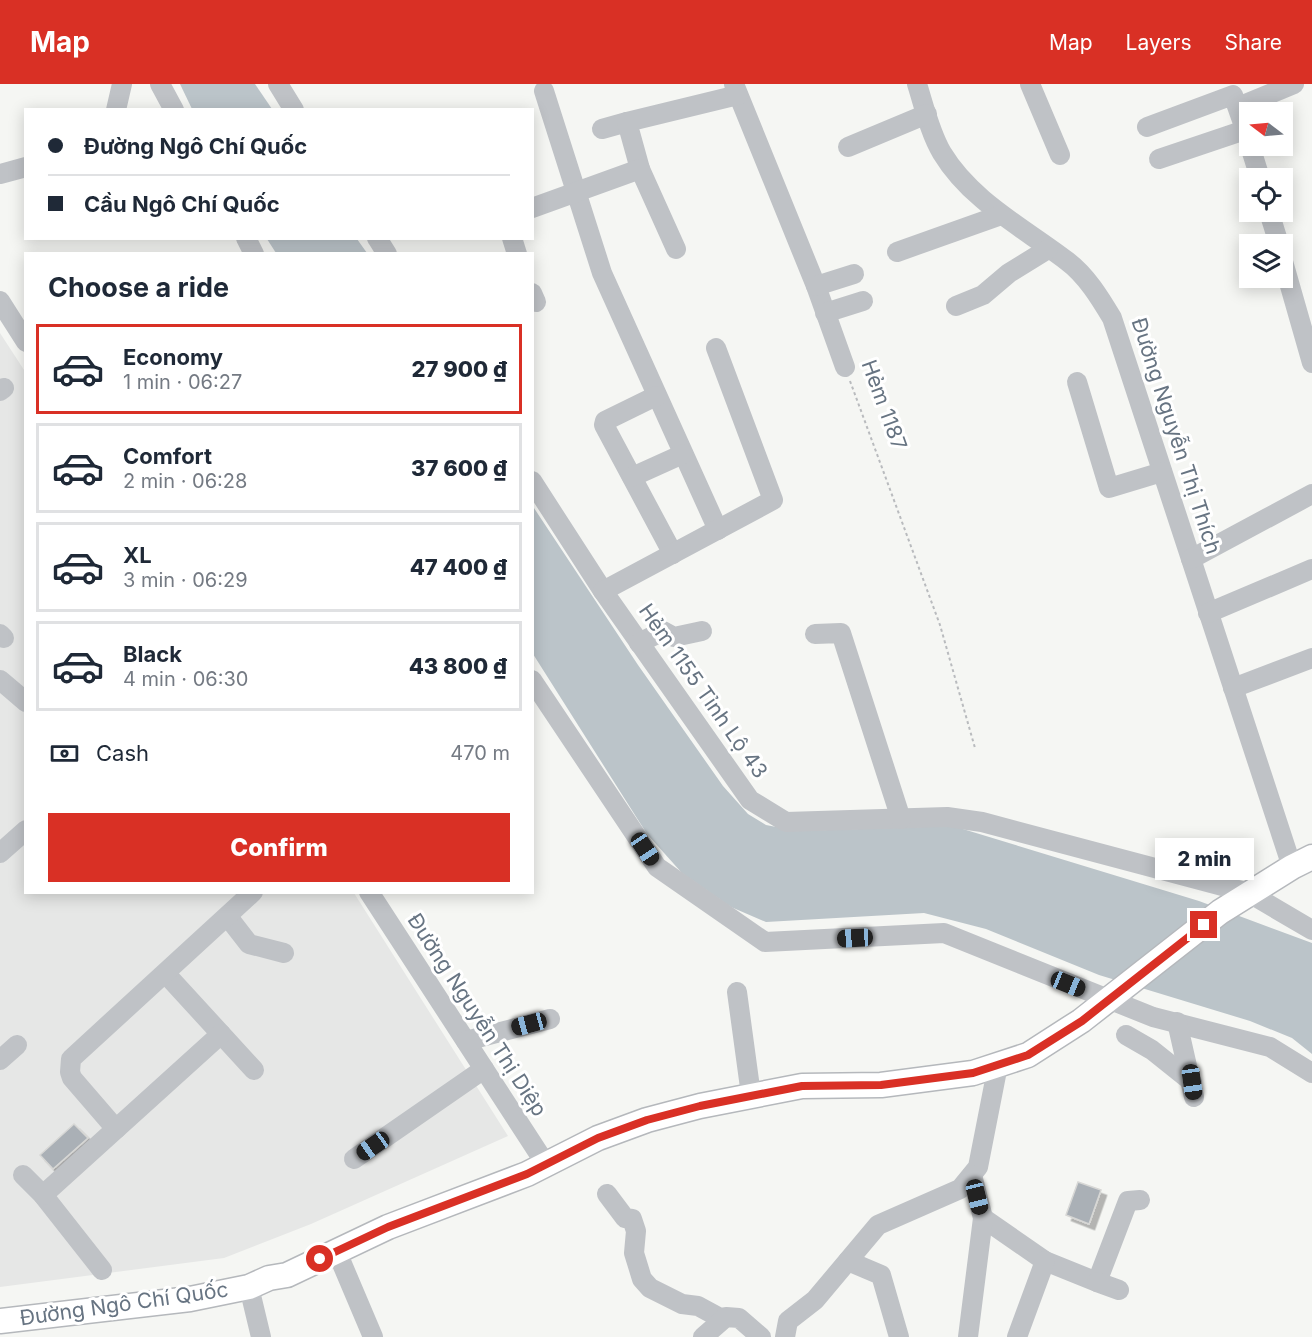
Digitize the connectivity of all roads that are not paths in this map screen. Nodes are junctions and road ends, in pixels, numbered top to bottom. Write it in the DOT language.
graph roads {
  1 [pos="122,84"];
  2 [pos="160,84"];
  3 [pos="278,84"];
  4 [pos="917,84"];
  5 [pos="1030,84"];
  6 [pos="1294,84"];
  7 [pos="736,89"];
  8 [pos="544,91"];
  9 [pos="1238,107"];
  10 [pos="116,108"];
  11 [pos="173,108"];
  12 [pos="293,108"];
  13 [pos="1239,110"];
  14 [pos="927,114"];
  15 [pos="627,122"];
  16 [pos="1147,127"];
  17 [pos="602,129"];
  18 [pos="1239,141"];
  19 [pos="848,147"];
  20 [pos="1060,155"];
  21 [pos="1159,159"];
  22 [pos="24,168"];
  23 [pos="640,169"];
  24 [pos="0,174"];
  25 [pos="577,194"];
  26 [pos="534,207"];
  27 [pos="1001,215"];
  28 [pos="676,249"];
  29 [pos="1048,249"];
  30 [pos="897,252"];
  31 [pos="854,274"];
  32 [pos="816,286"];
  33 [pos="1291,288"];
  34 [pos="0,301"];
  35 [pos="863,301"];
  36 [pos="956,306"];
  37 [pos="825,314"];
  38 [pos="24,339"];
  39 [pos="716,348"];
  40 [pos="1312,363"];
  41 [pos="845,367"];
  42 [pos="1077,382"];
  43 [pos="656,396"];
  44 [pos="683,454"];
  45 [pos="1162,472"];
  46 [pos="632,477"];
  47 [pos="534,484"];
  48 [pos="1312,494"];
  49 [pos="718,530"];
  50 [pos="673,554"];
  51 [pos="1191,559"];
  52 [pos="1312,569"];
  53 [pos="603,591"];
  54 [pos="1208,613"];
  55 [pos="702,631"];
  56 [pos="815,634"];
  57 [pos="639,643"];
  58 [pos="1312,658"];
  59 [pos="0,680"];
  60 [pos="534,683"];
  61 [pos="1233,688"];
  62 [pos="24,700"];
  63 [pos="901,819"];
  64 [pos="24,832"];
  65 [pos="0,853"];
  66 [pos="1302,862"];
  67 [pos="1248,893"];
  68 [pos="251,894"];
  69 [pos="370,894"];
  70 [pos="228,917"];
  71 [pos="1312,930"];
  72 [pos="284,953"];
  73 [pos="166,974"];
  74 [pos="737,992"];
  75 [pos="1115,995"];
  76 [pos="550,1019"];
  77 [pos="1177,1022"];
  78 [pos="221,1034"];
  79 [pos="1126,1035"];
  80 [pos="466,1041"];
  81 [pos="17,1045"];
  82 [pos="0,1060"];
  83 [pos="998,1065"];
  84 [pos="484,1069"];
  85 [pos="254,1070"];
  86 [pos="1312,1073"];
  87 [pos="751,1095"];
  88 [pos="116,1129"];
  89 [pos="354,1159"];
  90 [pos="545,1163"];
  91 [pos="972,1174"];
  92 [pos="23,1175"];
  93 [pos="608,1194"];
  94 [pos="43,1195"];
  95 [pos="1140,1200"];
  96 [pos="982,1218"];
  97 [pos="337,1252"];
  98 [pos="848,1261"];
  99 [pos="1045,1261"];
  100 [pos="102,1270"];
  101 [pos="1097,1282"];
  102 [pos="249,1287"];
  103 [pos="1119,1290"];
  104 [pos="722,1319"];
  105 [pos="0,1321"];
  106 [pos="261,1337"];
  107 [pos="373,1337"];
  108 [pos="703,1337"];
  109 [pos="761,1337"];
  110 [pos="785,1337"];
  111 [pos="899,1337"];
  112 [pos="968,1337"];
  113 [pos="1017,1337"];
  1 -- 10 [label="street"];
  2 -- 11 [label="street"];
  3 -- 12 [label="street"];
  4 -- 14 [label="street, Đường Nguyễn Thị Thích"];
  5 -- 20 [label="street"];
  6 -- 9 [label="street"];
  7 -- 15 [label="street"];
  7 -- 32 [label="street, Hẻm 1187"];
  8 -- 25 [label="street"];
  9 -- 13 [label="street"];
  9 -- 16 [label="street"];
  14 -- 19 [label="street"];
  14 -- 27 [label="street, Đường Nguyễn Thị Thích"];
  15 -- 17 [label="street"];
  15 -- 23 [label="street"];
  18 -- 21 [label="street"];
  22 -- 24 [label="street"];
  23 -- 25 [label="street"];
  23 -- 28 [label="street"];
  25 -- 26 [label="street"];
  25 -- 43 [label="street"];
  27 -- 29 [label="street, Đường Nguyễn Thị Thích"];
  27 -- 30 [label="street"];
  29 -- 36 [label="street"];
  29 -- 45 [label="street, Đường Nguyễn Thị Thích"];
  31 -- 32 [label="street"];
  32 -- 37 [label="street, Hẻm 1187"];
  33 -- 40 [label="street"];
  34 -- 38 [label="street"];
  35 -- 37 [label="street"];
  37 -- 41 [label="street, Hẻm 1187"];
  39 -- 49 [label="street"];
  42 -- 45 [label="street"];
  43 -- 44 [label="street"];
  43 -- 46 [label="street"];
  44 -- 46 [label="street"];
  44 -- 49 [label="street"];
  45 -- 51 [label="street, Đường Nguyễn Thị Thích"];
  46 -- 50 [label="street"];
  47 -- 53 [label="street, Hẻm 1155 Tỉnh Lộ 43"];
  48 -- 51 [label="street"];
  49 -- 50 [label="street"];
  50 -- 53 [label="street"];
  51 -- 54 [label="street, Đường Nguyễn Thị Thích"];
  52 -- 54 [label="street"];
  53 -- 57 [label="street, Hẻm 1155 Tỉnh Lộ 43"];
  54 -- 61 [label="street, Đường Nguyễn Thị Thích"];
  55 -- 57 [label="street"];
  56 -- 63 [label="street"];
  57 -- 63 [label="street, Hẻm 1155 Tỉnh Lộ 43"];
  58 -- 61 [label="street"];
  59 -- 62 [label="street"];
  60 -- 75 [label="street"];
  61 -- 66 [label="street, Đường Nguyễn Thị Thích"];
  63 -- 67 [label="street, Hẻm 1155 Tỉnh Lộ 43"];
  64 -- 65 [label="street"];
  66 -- 67 [label="main road, Đường Ngô Chí Quốc"];
  67 -- 71 [label="street, Hẻm 1155 Tỉnh Lộ 43"];
  67 -- 75 [label="main road, Đường Ngô Chí Quốc"];
  68 -- 70 [label="street"];
  69 -- 80 [label="street, Đường Nguyễn Thị Diệp"];
  70 -- 72 [label="street"];
  70 -- 73 [label="street"];
  73 -- 78 [label="street"];
  73 -- 88 [label="street"];
  74 -- 87 [label="street"];
  75 -- 77 [label="street"];
  75 -- 83 [label="main road, Đường Ngô Chí Quốc"];
  76 -- 80 [label="street"];
  77 -- 79 [label="street"];
  77 -- 86 [label="street"];
  78 -- 85 [label="street"];
  78 -- 88 [label="street"];
  80 -- 84 [label="street, Đường Nguyễn Thị Diệp"];
  81 -- 82 [label="street"];
  83 -- 87 [label="main road, Đường Ngô Chí Quốc"];
  83 -- 91 [label="street"];
  84 -- 89 [label="street"];
  84 -- 90 [label="street, Đường Nguyễn Thị Diệp"];
  87 -- 90 [label="main road, Đường Ngô Chí Quốc"];
  88 -- 94 [label="street"];
  90 -- 97 [label="main road, Đường Ngô Chí Quốc"];
  91 -- 96 [label="street"];
  91 -- 98 [label="street"];
  92 -- 94 [label="street"];
  93 -- 104 [label="street"];
  94 -- 100 [label="street"];
  95 -- 101 [label="street"];
  96 -- 99 [label="street"];
  96 -- 112 [label="street"];
  97 -- 102 [label="main road, Đường Ngô Chí Quốc"];
  97 -- 107 [label="street"];
  98 -- 110 [label="street"];
  98 -- 111 [label="street"];
  99 -- 101 [label="street"];
  99 -- 113 [label="street"];
  101 -- 103 [label="street"];
  102 -- 105 [label="main road, Đường Ngô Chí Quốc"];
  102 -- 106 [label="street"];
  104 -- 108 [label="street"];
  104 -- 109 [label="street"];
}
